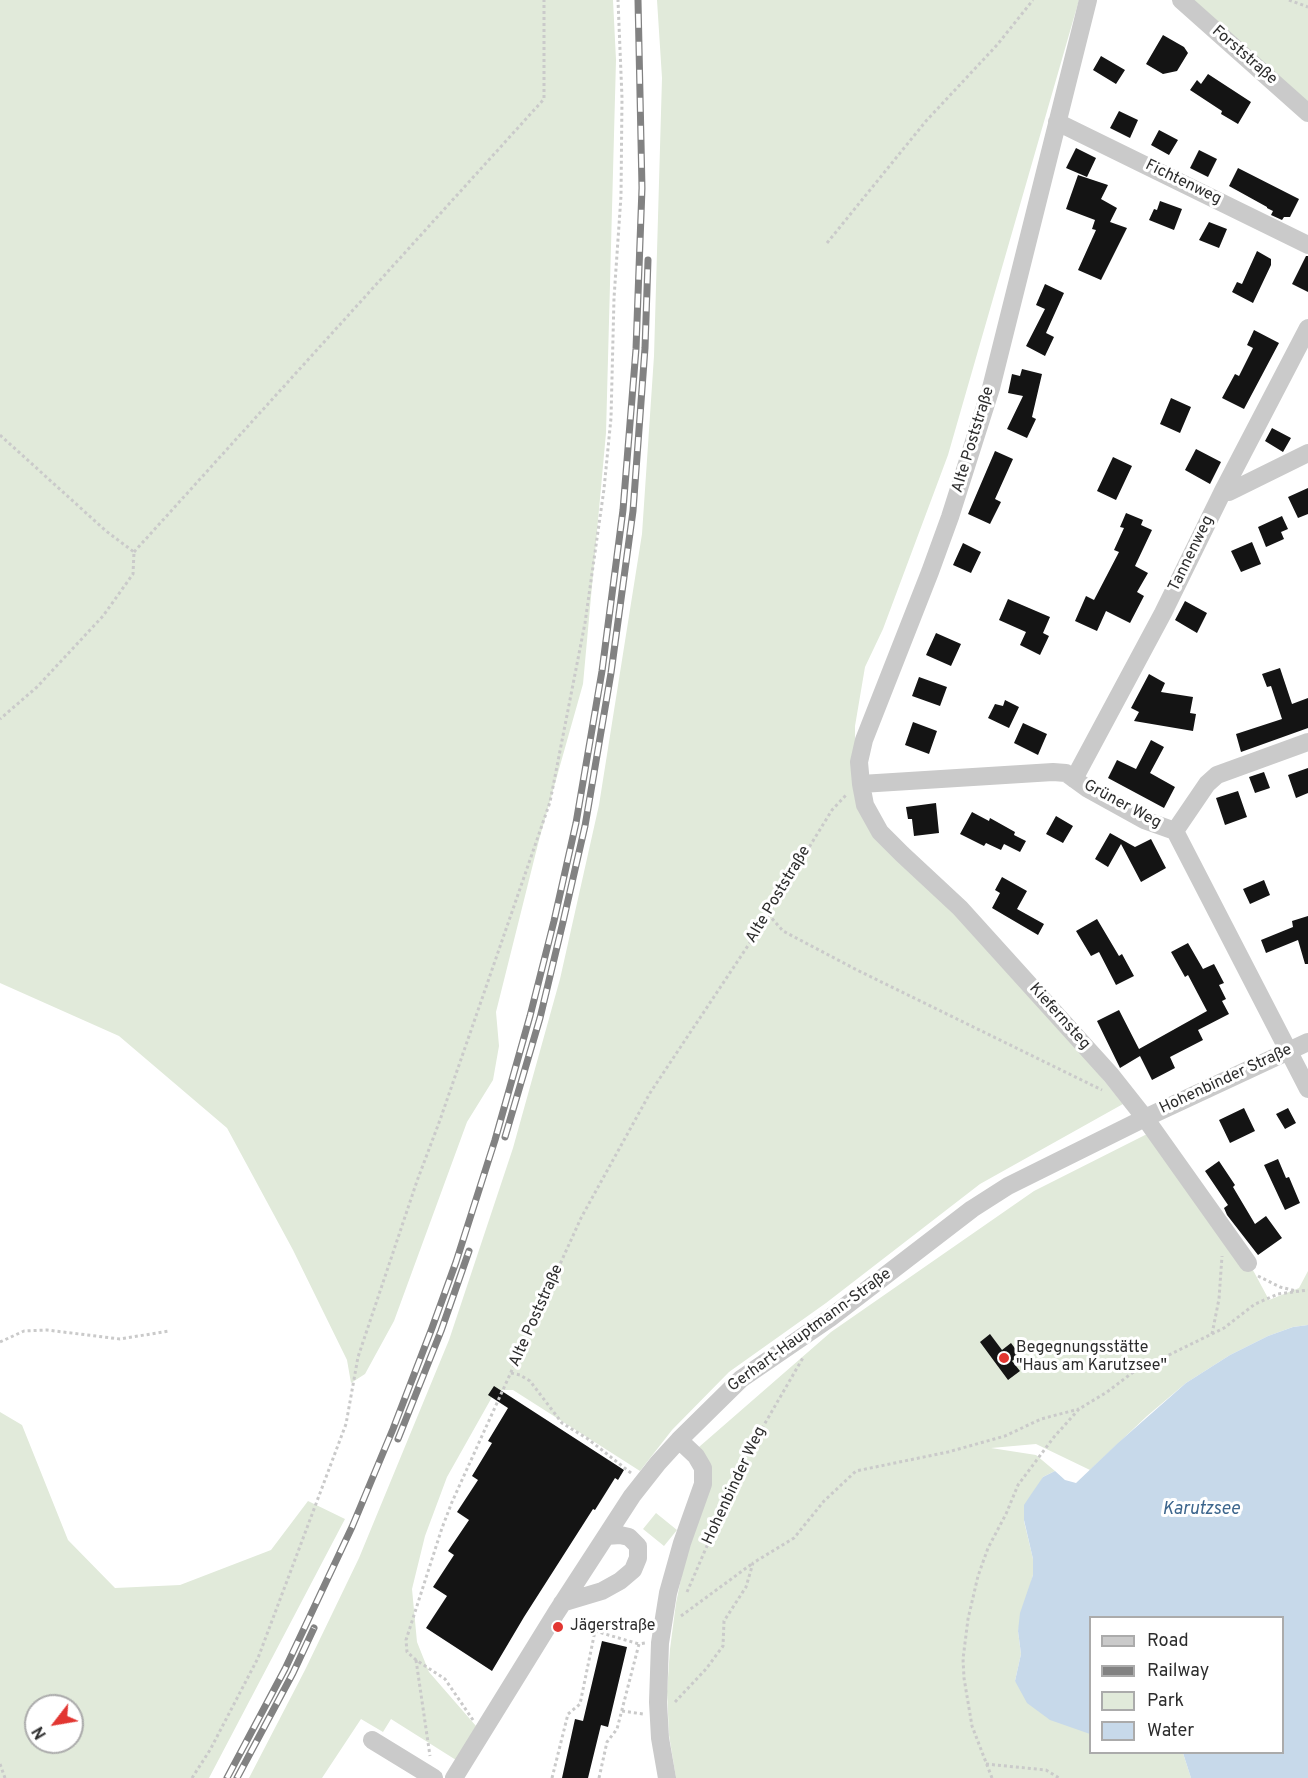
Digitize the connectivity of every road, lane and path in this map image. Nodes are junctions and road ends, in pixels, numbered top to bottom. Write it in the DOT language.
graph roads {
  1 [pos="544,0"];
  2 [pos="618,0"];
  3 [pos="1033,0"];
  4 [pos="1088,0"];
  5 [pos="1181,0"];
  6 [pos="1289,0"];
  7 [pos="1308,7"];
  8 [pos="1308,112"];
  9 [pos="1058,122"];
  10 [pos="828,243"];
  11 [pos="1308,245"];
  12 [pos="1308,328"];
  13 [pos="0,435"];
  14 [pos="1308,453"];
  15 [pos="1223,491"];
  16 [pos="134,552"];
  17 [pos="0,720"];
  18 [pos="1308,742"];
  19 [pos="1074,779"];
  20 [pos="861,784"];
  21 [pos="1175,831"];
  22 [pos="768,914"];
  23 [pos="1308,1042"];
  24 [pos="1289,1050"];
  25 [pos="1308,1089"];
  26 [pos="1109,1094"];
  27 [pos="1145,1118"];
  28 [pos="1222,1226"];
  29 [pos="1248,1263"];
  30 [pos="1308,1290"];
  31 [pos="1301,1292"];
  32 [pos="811,1330"];
  33 [pos="169,1331"];
  34 [pos="1212,1334"];
  35 [pos="0,1342"];
  36 [pos="511,1373"];
  37 [pos="1079,1409"];
  38 [pos="679,1440"];
  39 [pos="642,1483"];
  40 [pos="606,1536"];
  41 [pos="753,1563"];
  42 [pos="685,1595"];
  43 [pos="561,1604"];
  44 [pos="679,1618"];
  45 [pos="660,1643"];
  46 [pos="639,1644"];
  47 [pos="416,1660"];
  48 [pos="658,1709"];
  49 [pos="622,1711"];
  50 [pos="482,1730"];
  51 [pos="372,1740"];
  52 [pos="0,1764"];
  53 [pos="986,1764"];
  54 [pos="5,1778"];
  55 [pos="192,1778"];
  56 [pos="434,1778"];
  57 [pos="454,1778"];
  58 [pos="552,1778"];
  59 [pos="599,1778"];
  60 [pos="667,1778"];
  61 [pos="992,1778"];
  62 [pos="1059,1778"];
  1 -- 16 [label="path"];
  2 -- 55 [label="path"];
  3 -- 10 [label="path"];
  4 -- 9 [label="street, Alte Poststraße"];
  5 -- 8 [label="street, Forststraße"];
  6 -- 7 [label="path"];
  9 -- 11 [label="street, Fichtenweg"];
  9 -- 20 [label="street, Alte Poststraße"];
  12 -- 15 [label="street, Tannenweg"];
  13 -- 16 [label="path"];
  14 -- 15 [label="street"];
  15 -- 19 [label="street, Tannenweg"];
  16 -- 17 [label="path"];
  18 -- 21 [label="street"];
  19 -- 20 [label="street, Grüner Weg"];
  19 -- 21 [label="street, Grüner Weg"];
  20 -- 22 [label="path, Alte Poststraße"];
  20 -- 27 [label="street, Kiefernsteg"];
  21 -- 24 [label="street, Grüner Weg"];
  22 -- 26 [label="path"];
  22 -- 36 [label="path, Alte Poststraße"];
  23 -- 24 [label="street, Hohenbinder Straße"];
  24 -- 25 [label="street, Grüner Weg"];
  24 -- 27 [label="street, Hohenbinder Straße"];
  27 -- 28 [label="street, Kiefernsteg"];
  27 -- 32 [label="street, Gerhart-Hauptmann-Straße"];
  28 -- 29 [label="street, Kiefernsteg"];
  28 -- 34 [label="path"];
  29 -- 31 [label="path"];
  30 -- 31 [label="path"];
  31 -- 34 [label="path"];
  32 -- 38 [label="street, Gerhart-Hauptmann-Straße"];
  32 -- 42 [label="path, Hohenbinder Weg"];
  33 -- 35 [label="path"];
  34 -- 37 [label="path"];
  36 -- 39 [label="path"];
  36 -- 47 [label="path, Alte Poststraße"];
  37 -- 41 [label="path"];
  37 -- 53 [label="path"];
  38 -- 39 [label="street, Gerhart-Hauptmann-Straße"];
  38 -- 45 [label="street, Hohenbinder Weg"];
  39 -- 40 [label="street, Gerhart-Hauptmann-Straße"];
  40 -- 43 [label="street, Gerhart-Hauptmann-Straße"];
  40 -- 43 [label="street"];
  41 -- 44 [label="path"];
  41 -- 48 [label="path"];
  43 -- 50 [label="street, Gerhart-Hauptmann-Straße"];
  45 -- 46 [label="path"];
  45 -- 48 [label="street, Hohenbinder Weg"];
  46 -- 49 [label="path"];
  46 -- 58 [label="path"];
  47 -- 50 [label="path"];
  47 -- 56 [label="path, Alte Poststraße"];
  48 -- 49 [label="path"];
  48 -- 60 [label="street, Hohenbinder Weg"];
  49 -- 59 [label="path"];
  50 -- 57 [label="street, Gerhart-Hauptmann-Straße"];
  51 -- 56 [label="street"];
  52 -- 54 [label="path"];
  53 -- 61 [label="path"];
  53 -- 62 [label="path"];
}
